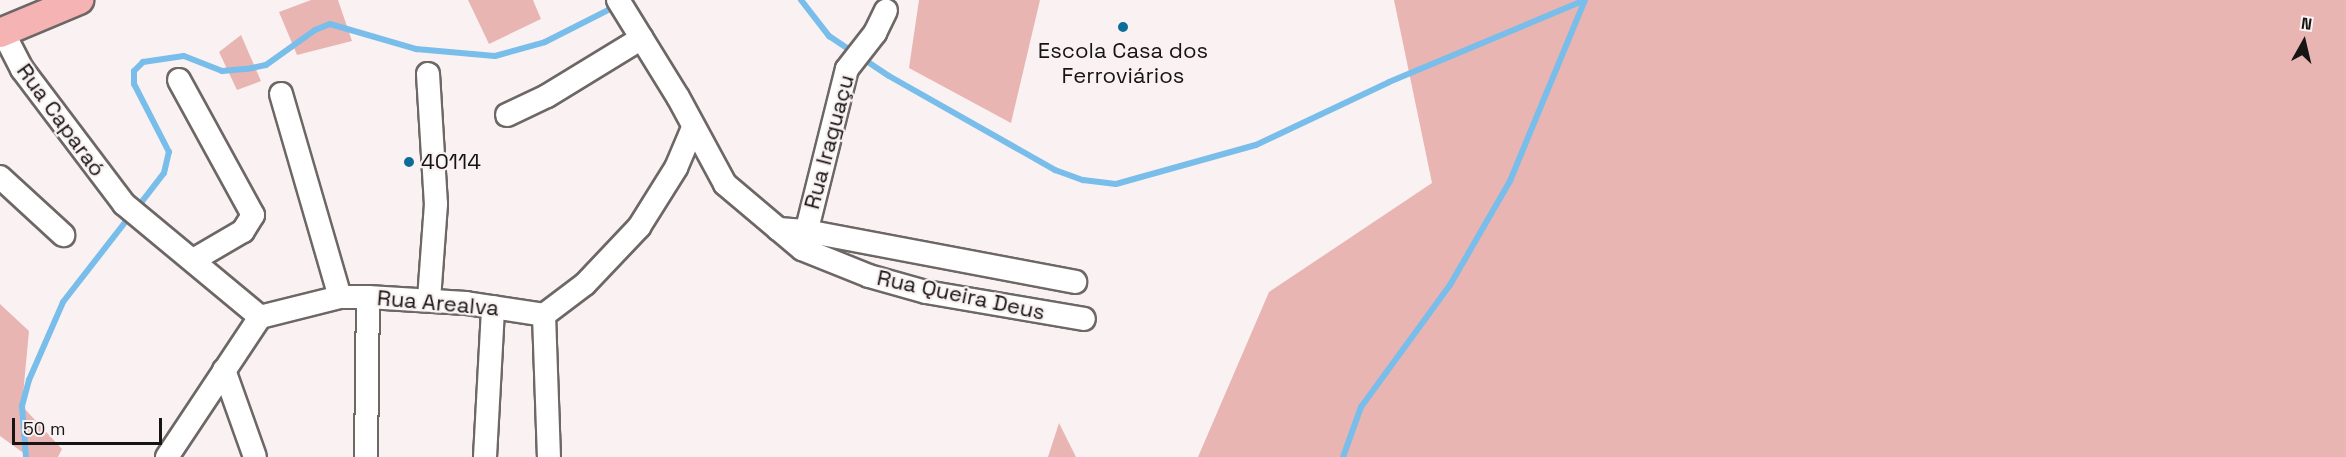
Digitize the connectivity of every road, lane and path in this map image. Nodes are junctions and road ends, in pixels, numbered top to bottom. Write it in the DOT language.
graph roads {
  1 [pos="79,0"];
  2 [pos="622,7"];
  3 [pos="886,10"];
  4 [pos="2,32"];
  5 [pos="642,38"];
  6 [pos="428,74"];
  7 [pos="180,80"];
  8 [pos="281,94"];
  9 [pos="507,115"];
  10 [pos="693,128"];
  11 [pos="0,177"];
  12 [pos="63,235"];
  13 [pos="804,240"];
  14 [pos="195,259"];
  15 [pos="1075,282"];
  16 [pos="340,297"];
  17 [pos="368,297"];
  18 [pos="429,300"];
  19 [pos="493,307"];
  20 [pos="544,315"];
  21 [pos="260,317"];
  22 [pos="1084,319"];
  23 [pos="224,370"];
  24 [pos="167,457"];
  25 [pos="255,457"];
  26 [pos="366,457"];
  27 [pos="485,457"];
  28 [pos="549,457"];
  1 -- 4 [label="main road"];
  2 -- 5 [label="street, Rua Queira Deus"];
  3 -- 13 [label="street, Rua Iraguaçu"];
  4 -- 14 [label="street, Rua Caparaó"];
  5 -- 9 [label="street"];
  5 -- 10 [label="street, Rua Queira Deus"];
  6 -- 18 [label="street"];
  7 -- 14 [label="street"];
  8 -- 16 [label="street"];
  10 -- 13 [label="street, Rua Queira Deus"];
  10 -- 20 [label="street"];
  11 -- 12 [label="street"];
  13 -- 15 [label="street, Rua Queira Deus"];
  13 -- 22 [label="street, Rua Queira Deus"];
  14 -- 21 [label="street, Rua Caparaó"];
  16 -- 17 [label="street, Rua Arealva"];
  16 -- 21 [label="street, Rua Arealva"];
  17 -- 18 [label="street, Rua Arealva"];
  17 -- 26 [label="street"];
  18 -- 19 [label="street, Rua Arealva"];
  19 -- 20 [label="street, Rua Arealva"];
  19 -- 27 [label="street"];
  20 -- 28 [label="street"];
  21 -- 23 [label="street"];
  23 -- 24 [label="street"];
  23 -- 25 [label="street"];
}
